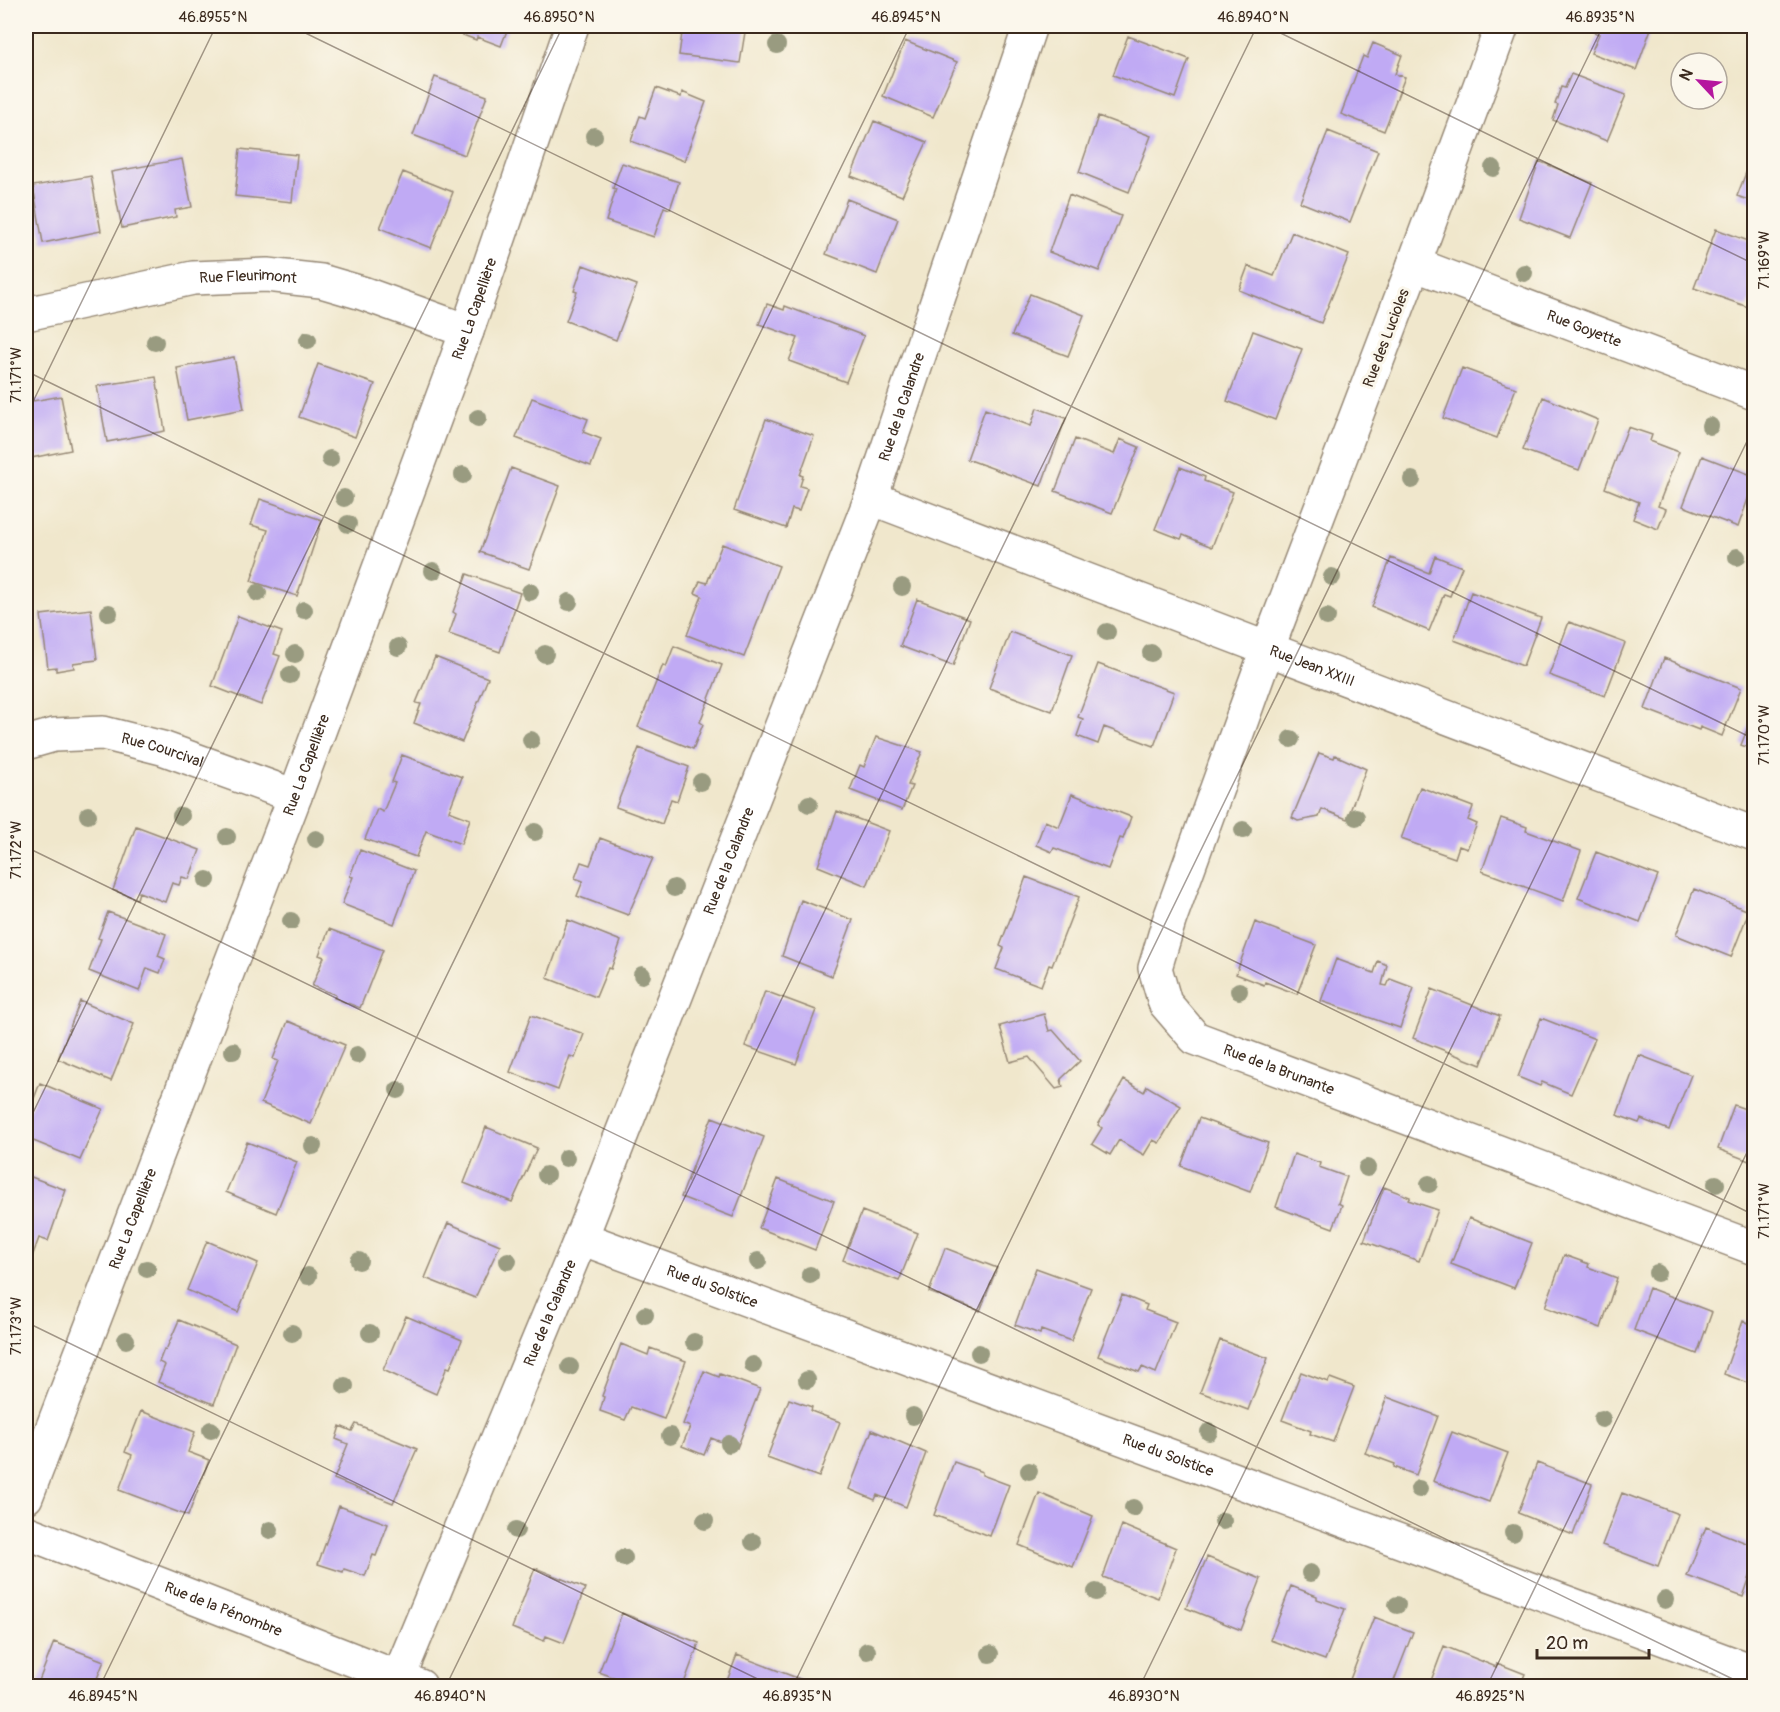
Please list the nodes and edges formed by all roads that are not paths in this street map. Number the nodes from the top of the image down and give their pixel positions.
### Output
1 (572, 26) edge
2 (1030, 26) edge
3 (1502, 26) edge
4 (1414, 264) junction
5 (26, 315) edge
6 (467, 331) junction
7 (1755, 393) edge
8 (871, 498) junction
9 (1267, 650) junction
10 (26, 742) edge
11 (295, 796) junction
12 (1755, 834) edge
13 (581, 1238) junction
14 (1755, 1248) edge
15 (26, 1497) edge
16 (26, 1532) edge
17 (1755, 1672) edge
18 (404, 1684) edge

1 - 6 street, Rue La Capellière
2 - 8 street, Rue de la Calandre
3 - 4 street, Rue des Lucioles
4 - 7 street, Rue Goyette
4 - 9 street, Rue des Lucioles
5 - 6 street, Rue Fleurimont
6 - 11 street, Rue La Capellière
8 - 9 street, Rue Jean XXIII
8 - 13 street, Rue de la Calandre
9 - 12 street, Rue Jean XXIII
9 - 14 street, Rue de la Brunante
10 - 11 street, Rue Courcival
11 - 15 street, Rue La Capellière
13 - 17 street, Rue du Solstice
13 - 18 street, Rue de la Calandre
16 - 18 street, Rue de la Pénombre

